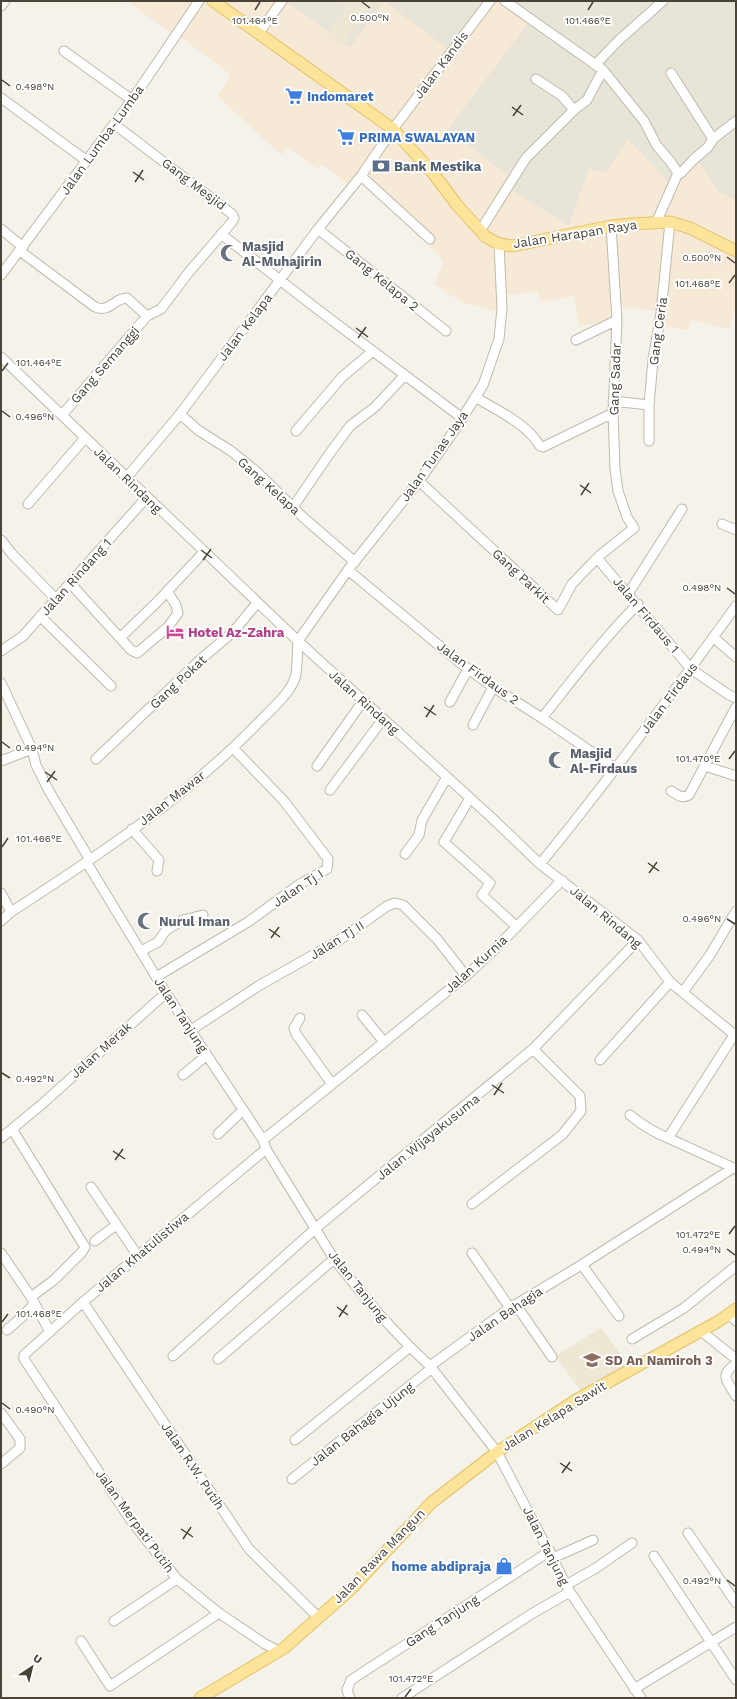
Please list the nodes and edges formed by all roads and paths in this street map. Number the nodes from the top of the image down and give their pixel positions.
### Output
1 (5, 1) edge
2 (199, 1) edge
3 (213, 1) edge
4 (282, 1) edge
5 (490, 1) edge
6 (505, 1) edge
7 (663, 1) edge
8 (1, 6) edge
9 (258, 34) junction
10 (64, 51) dead end
11 (599, 67) junction
12 (671, 73) dead end
13 (536, 79) dead end
14 (1, 98) edge
15 (132, 100) junction
16 (574, 110) junction
17 (736, 121) edge
18 (114, 124) junction
19 (393, 129) junction
20 (713, 139) junction
21 (87, 161) junction
22 (678, 173) junction
23 (361, 176) junction
24 (670, 222) junction
25 (656, 223) junction
26 (611, 226) junction
27 (1, 229) edge
28 (318, 229) junction
29 (480, 231) junction
30 (221, 234) junction
31 (430, 239) dead end
32 (499, 244) junction
33 (22, 249) junction
34 (736, 250) edge
35 (1, 275) edge
36 (280, 280) junction
37 (147, 316) junction
38 (617, 320) junction
39 (446, 331) dead end
40 (576, 340) dead end
41 (373, 351) junction
42 (1, 357) edge
43 (405, 375) junction
44 (475, 397) junction
45 (613, 400) junction
46 (649, 405) junction
47 (613, 413) junction
48 (180, 414) junction
49 (62, 415) junction
50 (462, 418) junction
51 (296, 431) dead end
52 (85, 438) junction
53 (650, 441) dead end
54 (126, 477) junction
55 (419, 481) junction
56 (146, 498) junction
57 (28, 504) dead end
58 (293, 506) junction
59 (682, 509) dead end
60 (722, 524) dead end
61 (634, 528) joint
62 (736, 530) edge
63 (1, 540) edge
64 (204, 552) junction
65 (597, 558) junction
66 (355, 562) junction
67 (348, 570) junction
68 (70, 583) junction
69 (167, 591) junction
70 (628, 594) junction
71 (56, 599) junction
72 (257, 603) junction
73 (638, 604) junction
74 (736, 606) edge
75 (40, 616) junction
76 (121, 637) junction
77 (713, 638) junction
78 (298, 642) junction
79 (1, 651) edge
80 (736, 657) edge
81 (468, 669) junction
82 (691, 669) junction
83 (1, 683) edge
84 (111, 686) dead end
85 (493, 687) junction
86 (736, 698) edge
87 (363, 701) junction
88 (450, 702) dead end
89 (736, 706) edge
90 (542, 718) junction
91 (383, 719) junction
92 (473, 726) dead end
93 (32, 749) junction
94 (234, 749) junction
95 (96, 759) dead end
96 (1, 761) edge
97 (317, 766) dead end
98 (705, 766) junction
99 (614, 768) junction
100 (736, 776) edge
101 (447, 777) junction
102 (330, 790) dead end
103 (671, 791) dead end
104 (470, 798) junction
105 (132, 829) junction
106 (405, 854) dead end
107 (88, 862) junction
108 (540, 864) junction
109 (158, 871) dead end
110 (562, 880) junction
111 (1, 893) edge
112 (736, 911) edge
113 (11, 912) junction
114 (203, 915) dead end
115 (1, 921) edge
116 (517, 927) junction
117 (638, 940) junction
118 (141, 951) junction
119 (466, 976) junction
120 (156, 977) junction
121 (670, 982) junction
122 (683, 992) junction
123 (166, 993) junction
124 (362, 1015) dead end
125 (300, 1018) dead end
126 (191, 1030) junction
127 (735, 1036) edge
128 (384, 1042) junction
129 (533, 1049) junction
130 (207, 1055) junction
131 (600, 1060) dead end
132 (183, 1075) dead end
133 (332, 1084) junction
134 (243, 1110) junction
135 (630, 1115) dead end
136 (12, 1129) junction
137 (218, 1134) dead end
138 (1, 1138) edge
139 (668, 1138) junction
140 (265, 1144) junction
141 (735, 1169) edge
142 (91, 1187) dead end
143 (472, 1204) dead end
144 (116, 1225) junction
145 (316, 1228) junction
146 (95, 1241) dead end
147 (472, 1253) dead end
148 (138, 1256) junction
149 (2, 1257) edge
150 (334, 1259) junction
151 (582, 1265) junction
152 (736, 1266) edge
153 (32, 1300) junction
154 (82, 1302) junction
155 (513, 1306) junction
156 (734, 1315) edge
157 (619, 1316) dead end
158 (7, 1330) dead end
159 (700, 1331) junction
160 (50, 1332) junction
161 (632, 1339) dead end
162 (410, 1348) junction
163 (173, 1356) dead end
164 (552, 1357) dead end
165 (24, 1359) joint
166 (218, 1359) dead end
167 (736, 1359) edge
168 (736, 1364) edge
169 (431, 1367) junction
170 (736, 1396) edge
171 (1, 1413) edge
172 (295, 1440) dead end
173 (497, 1452) junction
174 (1, 1464) edge
175 (292, 1479) dead end
176 (688, 1533) dead end
177 (593, 1540) dead end
178 (632, 1543) dead end
179 (551, 1555) junction
180 (654, 1556) dead end
181 (177, 1579) junction
182 (568, 1588) junction
183 (736, 1603) edge
184 (219, 1613) junction
185 (318, 1618) junction
186 (114, 1621) dead end
187 (736, 1628) edge
188 (81, 1641) dead end
189 (712, 1643) junction
190 (279, 1651) junction
191 (736, 1680) edge
192 (634, 1690) junction
193 (200, 1698) edge
194 (350, 1698) edge
195 (402, 1698) edge
196 (641, 1698) edge

1 - 8 street
2 - 15 street, Jalan Lumba-Lumba
3 - 9 main road, Jalan Harapan Raya
4 - 9 street
5 - 19 street, Jalan Kandis
6 - 11 street
7 - 11 street
9 - 19 main road, Jalan Harapan Raya
10 - 15 street
11 - 16 street
11 - 22 street
12 - 20 street
13 - 16 street
14 - 21 street
15 - 18 street, Jalan Lumba-Lumba
16 - 29 street
17 - 20 street
18 - 21 street, Jalan Lumba-Lumba
18 - 30 street, Gang Mesjid
19 - 23 street, Jalan Kelapa
19 - 29 main road, Jalan Harapan Raya
20 - 22 street
21 - 33 street, Jalan Lumba-Lumba
22 - 25 street
23 - 28 street, Jalan Kelapa
23 - 31 street
24 - 25 main road, Jalan Harapan Raya
24 - 34 main road, Jalan Harapan Raya
24 - 46 street, Gang Ceria
25 - 26 main road, Jalan Harapan Raya
26 - 32 main road, Jalan Harapan Raya
26 - 38 street, Gang Sadar
27 - 33 street
28 - 36 street, Jalan Kelapa
28 - 39 street, Gang Kelapa 2
29 - 32 main road, Jalan Harapan Raya
30 - 36 street
30 - 37 street, Gang Semanggi
32 - 44 street, Jalan Tunas Jaya
33 - 35 street, Jalan Lumba-Lumba
33 - 37 street, Gang Semanggi
36 - 41 street
36 - 48 street, Jalan Kelapa
37 - 49 street, Gang Semanggi
38 - 40 street
38 - 45 street, Gang Sadar
41 - 43 street
41 - 51 street
42 - 49 street, Jalan Rindang
43 - 50 street
43 - 58 street
44 - 47 street
44 - 50 street, Jalan Tunas Jaya
45 - 46 street
45 - 47 street, Gang Sadar
46 - 53 street, Gang Ceria
47 - 61 street, Gang Sadar
48 - 54 street, Jalan Kelapa
48 - 58 street, Gang Kelapa
49 - 52 street, Jalan Rindang
50 - 55 street, Jalan Tunas Jaya
52 - 54 street, Jalan Rindang
52 - 57 street
54 - 56 street, Jalan Rindang
55 - 65 street, Gang Parkit
55 - 66 street, Jalan Tunas Jaya
56 - 64 street, Jalan Rindang
56 - 68 street, Jalan Rindang 1
58 - 66 street, Gang Kelapa
59 - 70 street
60 - 62 street
61 - 65 street, Gang Parkit
63 - 71 street
64 - 69 street
64 - 72 street, Jalan Rindang
65 - 70 street, Jalan Firdaus 1
66 - 67 street, Jalan Tunas Jaya
67 - 78 street, Jalan Tunas Jaya
67 - 81 street, Jalan Firdaus 2
68 - 71 street, Jalan Rindang 1
68 - 76 street
69 - 76 street
69 - 76 street
70 - 73 street, Jalan Firdaus 1
71 - 75 street, Jalan Rindang 1
72 - 78 street, Jalan Rindang
72 - 95 street, Gang Pokat
73 - 82 street, Jalan Firdaus 1
73 - 90 street
74 - 77 street, Jalan Firdaus
75 - 79 street, Jalan Rindang 1
75 - 84 street
77 - 80 street
77 - 82 street, Jalan Firdaus
78 - 87 street, Jalan Rindang
78 - 94 street, Jalan Mawar
81 - 85 street, Jalan Firdaus 2
81 - 88 street
82 - 86 street, Jalan Firdaus 1
82 - 99 street, Jalan Firdaus
83 - 93 street, Jalan Tanjung
85 - 90 street, Jalan Firdaus 2
85 - 92 street
87 - 91 street, Jalan Rindang
87 - 97 street
89 - 98 street
90 - 99 street, Jalan Firdaus 2
91 - 101 street, Jalan Rindang
91 - 102 street
93 - 96 street
93 - 107 street, Jalan Tanjung
94 - 105 street, Jalan Mawar
94 - 120 street, Jalan Tj I
98 - 100 street
98 - 103 street
99 - 108 street, Jalan Firdaus
101 - 104 street, Jalan Rindang
101 - 106 street
104 - 108 street, Jalan Rindang
104 - 116 street
105 - 107 street, Jalan Mawar
105 - 109 street
107 - 113 street, Jalan Mawar
107 - 118 street, Jalan Tanjung
108 - 110 street, Jalan Rindang
110 - 116 street, Jalan Kurnia
110 - 117 street, Jalan Rindang
111 - 113 street
112 - 122 street
113 - 115 street, Jalan Mawar
114 - 118 street
116 - 119 street, Jalan Kurnia
117 - 121 street, Jalan Rindang
117 - 129 street, Jalan Wijayakusuma
118 - 120 street, Jalan Tanjung
119 - 126 street, Jalan Tj II
119 - 128 street, Jalan Kurnia
120 - 123 street, Jalan Tanjung
121 - 122 street, Jalan Rindang
121 - 131 street
122 - 127 street, Jalan Rindang
123 - 126 street, Jalan Tanjung
123 - 136 street, Jalan Merak
124 - 128 street
125 - 133 street
126 - 130 street, Jalan Tanjung
127 - 139 street
128 - 133 street, Jalan Kurnia
129 - 143 street
129 - 145 street, Jalan Wijayakusuma
130 - 132 street
130 - 134 street, Jalan Tanjung
133 - 140 street, Jalan Kurnia
134 - 137 street
134 - 140 street, Jalan Tanjung
135 - 139 street
136 - 138 street, Jalan Merak
136 - 153 street
139 - 141 street
140 - 145 street, Jalan Tanjung
140 - 148 street, Jalan Khatulistiwa
141 - 151 street, Jalan Bahagia
142 - 144 street
144 - 146 street
144 - 148 street
145 - 150 street, Jalan Tanjung
145 - 163 street, Jalan Wijayakusuma
147 - 155 street
148 - 154 street, Jalan Khatulistiwa
149 - 153 street
150 - 162 street, Jalan Tanjung
150 - 166 street
151 - 155 street, Jalan Bahagia
151 - 157 street
152 - 161 street
153 - 158 street
153 - 160 street
154 - 160 street, Jalan Khatulistiwa
154 - 185 street, Jalan R.W. Putih
155 - 164 street
155 - 169 street, Jalan Bahagia
156 - 159 main road, Jalan Kelapa Sawit
159 - 167 street
159 - 173 main road, Jalan Kelapa Sawit
160 - 165 street, Jalan Khatulistiwa
162 - 169 street, Jalan Tanjung
162 - 172 street
165 - 181 street, Jalan Merpati Putih
168 - 170 street
169 - 173 street, Jalan Tanjung
169 - 175 street, Jalan Bahagia Ujung
171 - 174 street
173 - 179 street, Jalan Tanjung
173 - 185 main road, Jalan Rawa Mangun
176 - 183 street
177 - 179 street, Gang Tanjung
178 - 182 street
179 - 182 street, Jalan Tanjung
179 - 194 street, Gang Tanjung
180 - 189 street
181 - 184 street, Jalan Merpati Putih
181 - 186 street
182 - 192 street, Jalan Tanjung
182 - 195 street
184 - 188 street
184 - 190 street, Jalan Merpati Putih
185 - 190 main road, Jalan Rawa Mangun
187 - 189 street
189 - 191 street
189 - 192 street
190 - 193 main road, Jalan Rawa Mangun
192 - 196 street, Jalan Tanjung

